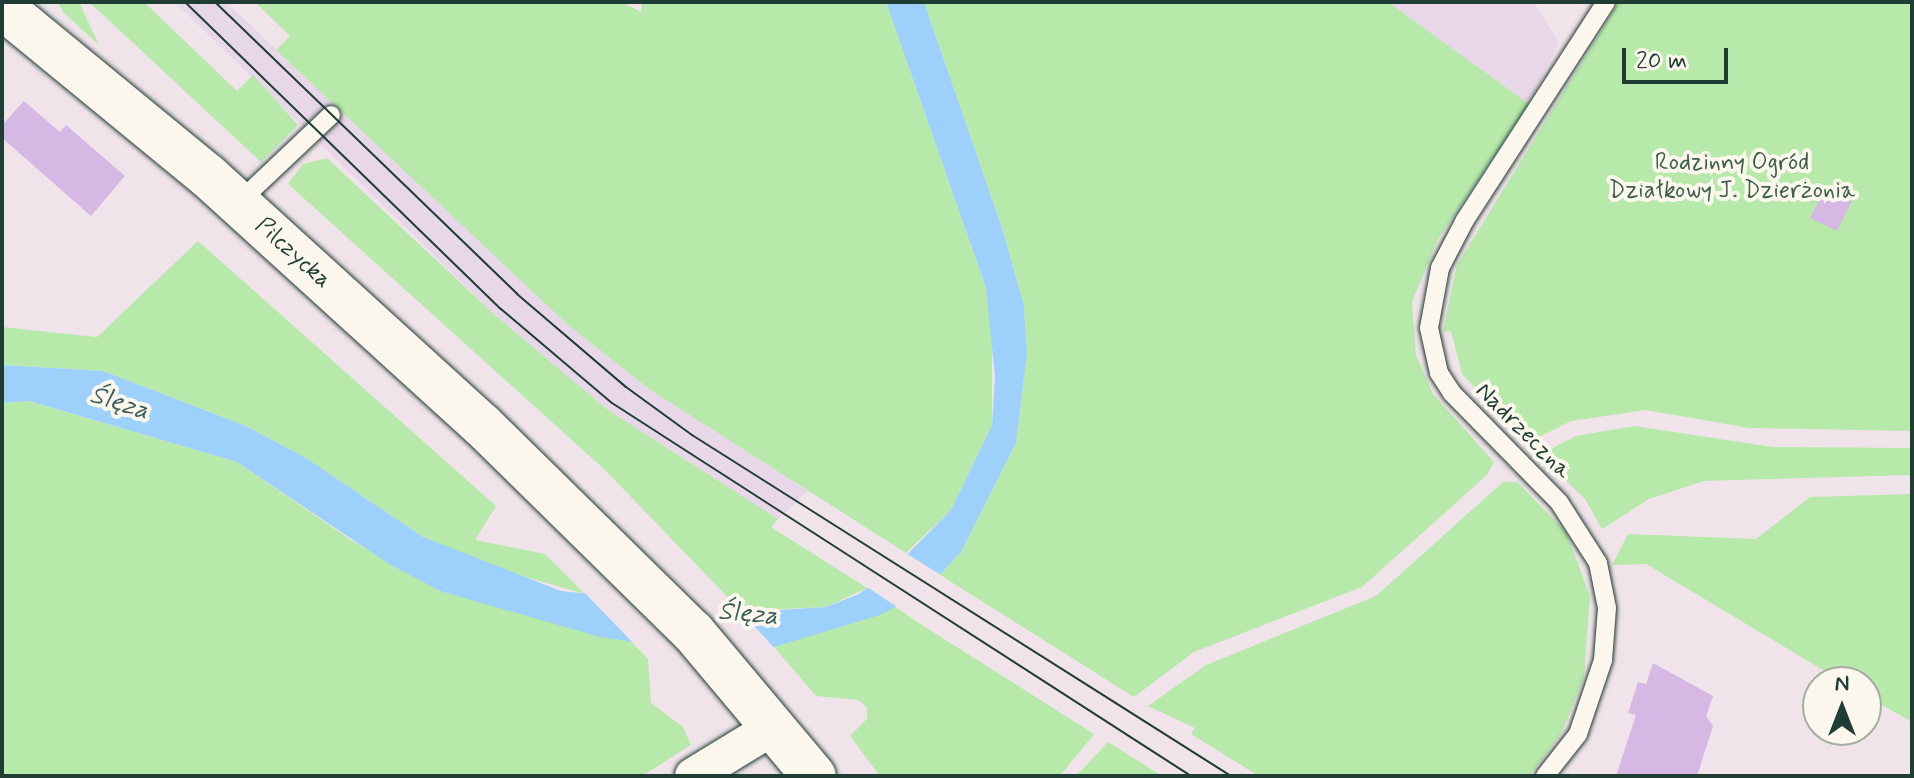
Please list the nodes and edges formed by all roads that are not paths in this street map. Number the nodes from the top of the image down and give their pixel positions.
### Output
1 (1606, 2) edge
2 (7, 6) edge
3 (331, 115) dead end
4 (238, 203) junction
5 (775, 726) junction
6 (693, 776) edge
7 (814, 776) edge
8 (1545, 776) edge

1 - 8 lane, Nadrzeczna
2 - 4 street, Pilczycka
3 - 4 lane
4 - 5 street, Pilczycka
5 - 6 street
5 - 7 street

